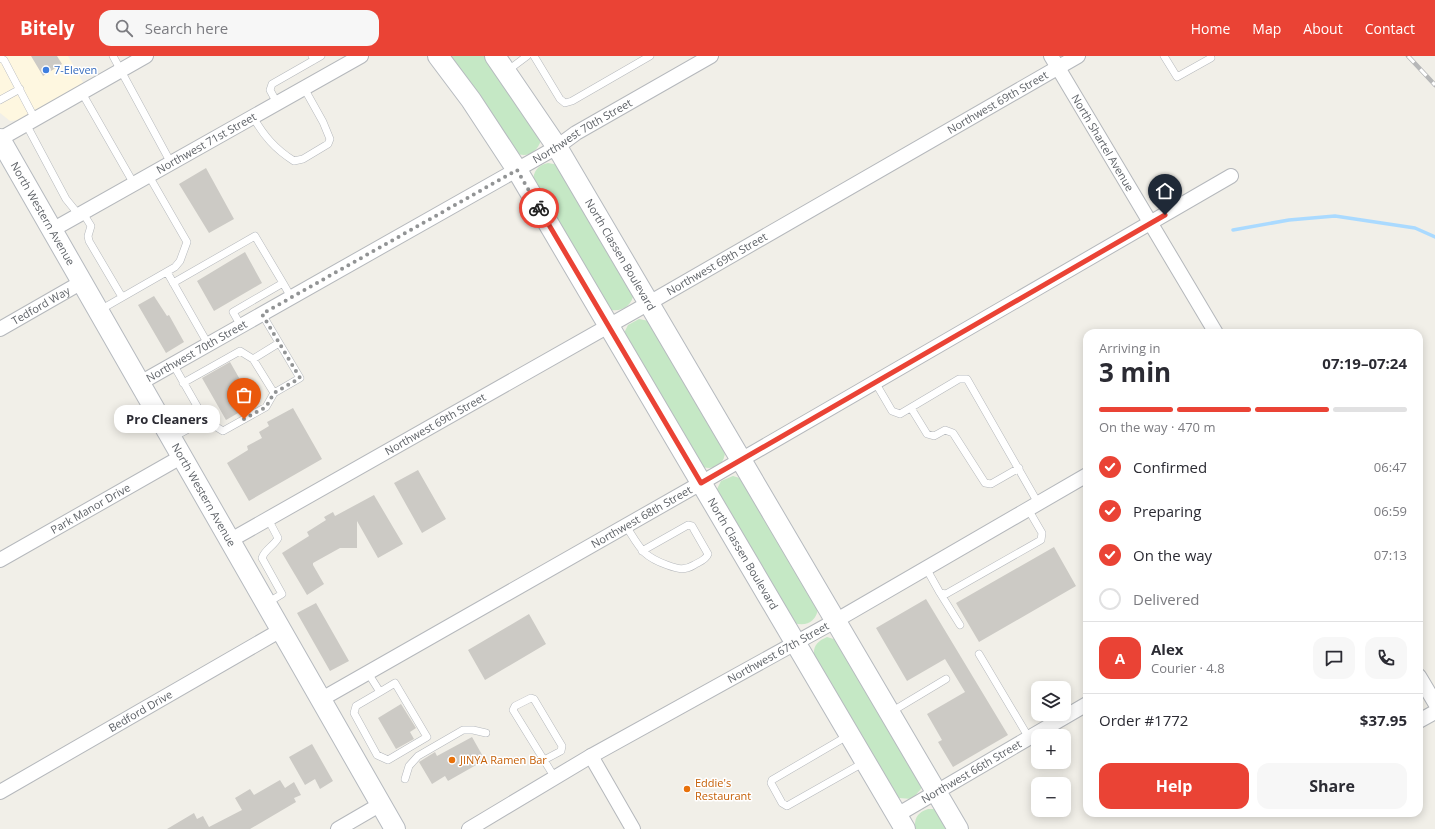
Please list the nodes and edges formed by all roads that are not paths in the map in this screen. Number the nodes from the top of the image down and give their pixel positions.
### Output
1 (113, 56) edge
2 (146, 56) edge
3 (321, 56) edge
4 (361, 56) edge
5 (438, 56) edge
6 (526, 56) edge
7 (534, 56) edge
8 (650, 56) edge
9 (711, 56) edge
10 (1078, 56) edge
11 (1164, 56) edge
12 (0, 58) edge
13 (313, 58) edge
14 (1211, 58) dead end
15 (500, 61) edge
16 (1054, 62) edge
17 (121, 70) junction
18 (304, 88) junction
19 (20, 90) junction
20 (82, 92) junction
21 (0, 100) edge
22 (278, 103) junction
23 (253, 117) junction
24 (31, 122) junction
25 (0, 139) edge
26 (557, 147) junction
27 (171, 163) junction
28 (517, 170) junction
29 (149, 176) junction
30 (1231, 176) dead end
31 (134, 184) junction
32 (81, 214) junction
33 (1152, 223) junction
34 (52, 230) junction
35 (166, 272) junction
36 (82, 282) junction
37 (173, 283) junction
38 (283, 283) junction
39 (122, 297) junction
40 (291, 297) junction
41 (649, 303) junction
42 (98, 311) junction
43 (262, 314) junction
44 (241, 326) junction
45 (609, 326) junction
46 (0, 329) edge
47 (1214, 329) edge
48 (279, 343) junction
49 (208, 344) junction
50 (253, 359) junction
51 (173, 364) junction
52 (875, 382) junction
53 (140, 383) junction
54 (183, 383) junction
55 (274, 393) junction
56 (911, 408) junction
57 (205, 420) junction
58 (171, 439) junction
59 (181, 457) junction
60 (740, 460) junction
61 (1019, 468) junction
62 (1083, 477) edge
63 (701, 483) junction
64 (1033, 506) junction
65 (268, 519) junction
66 (626, 526) junction
67 (229, 541) junction
68 (642, 551) junction
69 (0, 560) edge
70 (926, 568) junction
71 (940, 593) junction
72 (266, 604) junction
73 (835, 621) junction
74 (960, 626) dead end
75 (281, 630) junction
76 (795, 643) junction
77 (979, 654) dead end
78 (368, 673) junction
79 (946, 679) dead end
80 (1423, 683) edge
81 (380, 692) junction
82 (320, 700) junction
83 (1435, 703) edge
84 (1083, 706) edge
85 (1435, 712) edge
86 (890, 713) junction
87 (1423, 719) edge
88 (486, 733) dead end
89 (849, 735) junction
90 (1029, 738) junction
91 (591, 756) junction
92 (544, 760) junction
93 (865, 762) junction
94 (555, 778) junction
95 (405, 779) dead end
96 (0, 792) edge
97 (936, 793) junction
98 (381, 804) junction
99 (902, 825) edge
100 (338, 829) edge
101 (395, 829) edge
102 (469, 829) edge
103 (633, 829) edge
104 (958, 829) edge

1 - 17 lane
2 - 17 street
3 - 13 lane
4 - 18 street, Northwest 71st Street
5 - 28 street, North Classen Boulevard
6 - 15 lane
7 - 8 lane
9 - 26 street, Northwest 70th Street
10 - 16 street, Northwest 69th Street
11 - 14 lane
12 - 19 lane
13 - 22 lane
15 - 26 street, North Classen Boulevard
16 - 33 street, North Shartel Avenue
16 - 41 street, Northwest 69th Street
17 - 20 street
17 - 27 lane
18 - 22 street, Northwest 71st Street
18 - 23 lane
19 - 21 lane
19 - 24 lane
20 - 24 street
20 - 31 lane
22 - 23 street, Northwest 71st Street
23 - 27 street, Northwest 71st Street
24 - 25 street
24 - 32 lane
25 - 34 street, North Western Avenue
26 - 28 street, Northwest 70th Street
26 - 41 street, North Classen Boulevard
27 - 29 street, Northwest 71st Street
28 - 40 street, Northwest 70th Street
28 - 45 street, North Classen Boulevard
29 - 31 street, Northwest 71st Street
29 - 35 lane
30 - 33 street, Northwest 68th Street
31 - 32 street, Northwest 71st Street
32 - 34 street, Northwest 71st Street
32 - 39 lane
33 - 47 street, North Shartel Avenue
33 - 52 street, Northwest 68th Street
34 - 36 street, North Western Avenue
35 - 37 lane
35 - 39 lane
36 - 42 street, North Western Avenue
36 - 46 street, Tedford Way
37 - 38 lane
37 - 49 lane
38 - 40 lane
38 - 44 lane
39 - 42 lane
40 - 43 street, Northwest 70th Street
41 - 45 street, Northwest 69th Street
41 - 60 street, North Classen Boulevard
42 - 53 street, North Western Avenue
43 - 44 street, Northwest 70th Street
43 - 48 lane
44 - 49 street, Northwest 70th Street
45 - 63 street, North Classen Boulevard
45 - 65 street, Northwest 69th Street
48 - 50 lane
48 - 55 lane
49 - 51 street, Northwest 70th Street
50 - 54 lane
50 - 55 lane
51 - 53 street, Northwest 70th Street
51 - 54 lane
52 - 56 lane
52 - 60 street, Northwest 68th Street
53 - 58 street, North Western Avenue
54 - 57 lane
55 - 57 lane
56 - 61 lane
56 - 61 lane
57 - 58 lane
58 - 59 street, North Western Avenue
59 - 67 street, North Western Avenue
59 - 69 street, Park Manor Drive
60 - 63 street, Northwest 68th Street
60 - 73 street, North Classen Boulevard
61 - 64 lane
62 - 64 street, Northwest 67th Street
63 - 66 street, Northwest 68th Street
63 - 76 street, North Classen Boulevard
64 - 70 street, Northwest 67th Street
64 - 71 lane
65 - 67 street, Northwest 69th Street
65 - 72 lane
66 - 68 lane
66 - 78 street, Northwest 68th Street
67 - 72 street, North Western Avenue
68 - 68 lane
70 - 71 lane
70 - 73 street, Northwest 67th Street
71 - 74 lane
72 - 75 street, North Western Avenue
73 - 76 street, Northwest 67th Street
73 - 86 street, North Classen Boulevard
75 - 82 street, North Western Avenue
75 - 96 street, Bedford Drive
76 - 89 street, North Classen Boulevard
76 - 91 street, Northwest 67th Street
77 - 90 lane
78 - 81 lane
78 - 82 street, Northwest 68th Street
79 - 86 lane
80 - 83 street
81 - 81 lane
82 - 98 street, North Western Avenue
84 - 90 street, Northwest 66th Street
85 - 87 street
86 - 97 street, North Classen Boulevard
88 - 95 lane
89 - 93 street, North Classen Boulevard
89 - 93 lane
90 - 97 street, Northwest 66th Street
91 - 94 street, Northwest 67th Street
91 - 103 street
92 - 92 lane
92 - 94 lane
93 - 99 street, North Classen Boulevard
94 - 102 street, Northwest 67th Street
97 - 99 street, Northwest 66th Street
97 - 104 street, North Classen Boulevard
98 - 100 street
98 - 101 street, North Western Avenue

